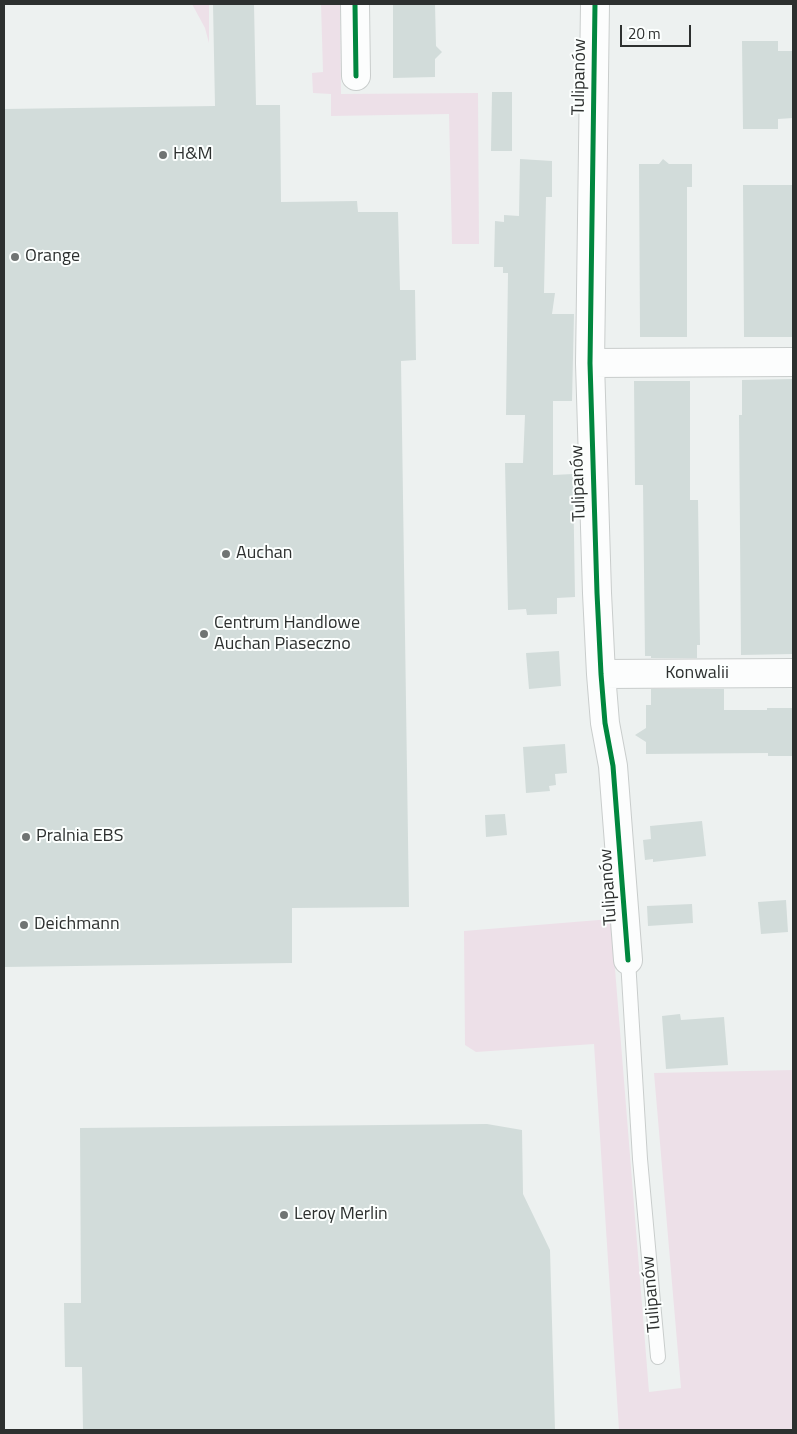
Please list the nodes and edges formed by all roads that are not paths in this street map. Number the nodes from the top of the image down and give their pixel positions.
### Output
1 (355, 4) edge
2 (595, 4) edge
3 (356, 76) dead end
4 (793, 362) edge
5 (590, 363) junction
6 (793, 673) edge
7 (600, 674) junction
8 (628, 960) joint
9 (658, 1357) dead end

1 - 3 street
2 - 5 street, Tulipanów
4 - 5 street
5 - 7 street, Tulipanów
6 - 7 street, Konwalii
7 - 8 street, Tulipanów
8 - 9 lane, Tulipanów

